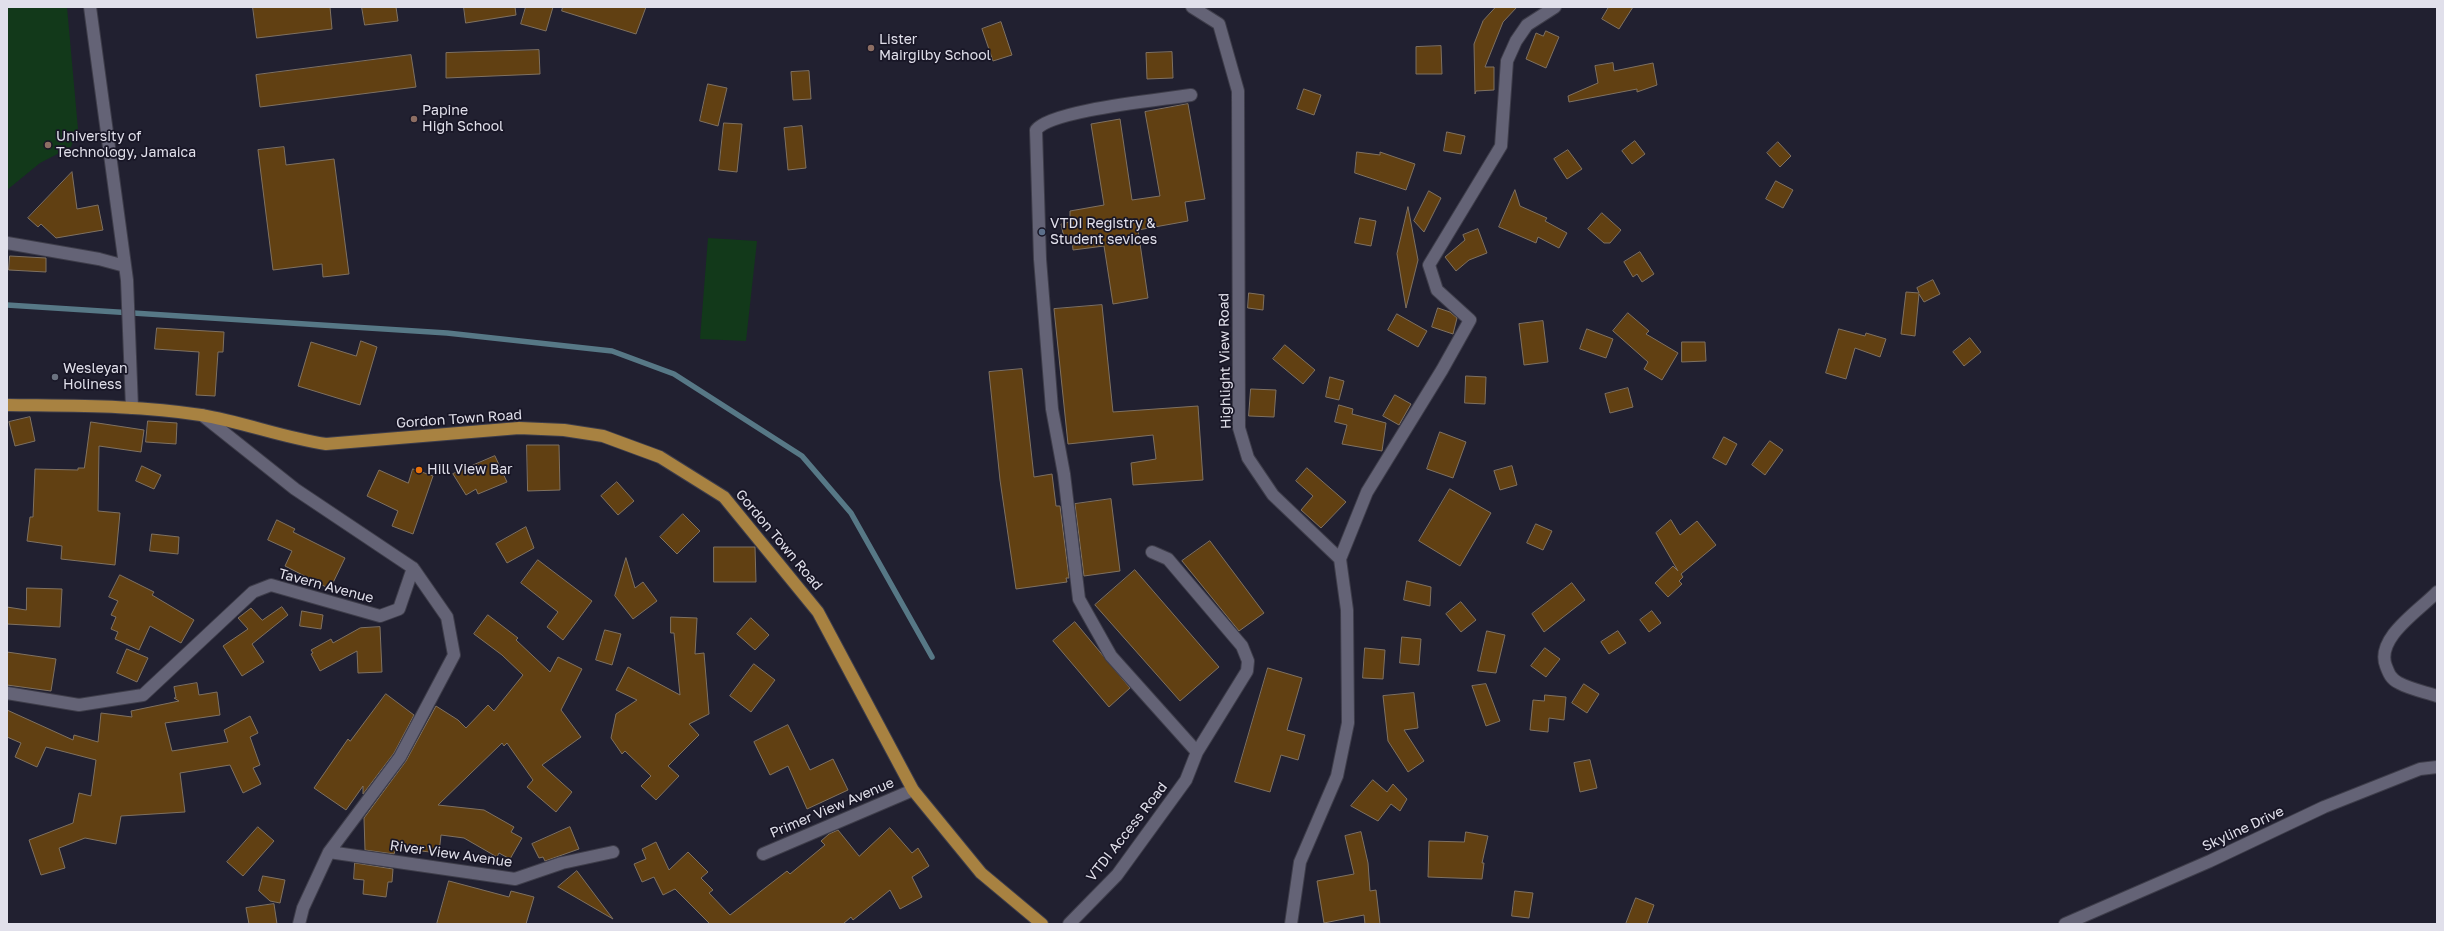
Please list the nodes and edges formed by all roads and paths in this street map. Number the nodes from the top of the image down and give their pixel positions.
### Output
1 (90, 7) edge
2 (1192, 7) edge
3 (1555, 7) edge
4 (1191, 95) dead end
5 (7, 243) edge
6 (125, 266) junction
7 (7, 405) edge
8 (132, 408) junction
9 (202, 415) junction
10 (1152, 552) dead end
11 (1340, 559) junction
12 (413, 568) junction
13 (2437, 592) edge
14 (7, 693) edge
15 (2437, 696) edge
16 (1197, 752) junction
17 (2437, 767) edge
18 (913, 790) junction
19 (329, 852) junction
20 (613, 852) dead end
21 (763, 854) dead end
22 (299, 924) edge
23 (1042, 924) edge
24 (1069, 924) edge
25 (1291, 924) edge
26 (2065, 924) edge

1 - 6 street
2 - 11 street, Highlight View Road
3 - 11 street
4 - 16 street
5 - 6 street
6 - 8 street
7 - 8 main road, Gordon Town Road
8 - 9 main road, Gordon Town Road
9 - 12 street
9 - 18 main road, Gordon Town Road
10 - 16 street, VTDI Access Road
11 - 25 street
12 - 14 street, Tavern Avenue
12 - 19 street
13 - 15 street
16 - 24 street, VTDI Access Road
17 - 26 street, Skyline Drive
18 - 21 street, Primer View Avenue
18 - 23 main road, Gordon Town Road
19 - 20 street, River View Avenue
19 - 22 street

